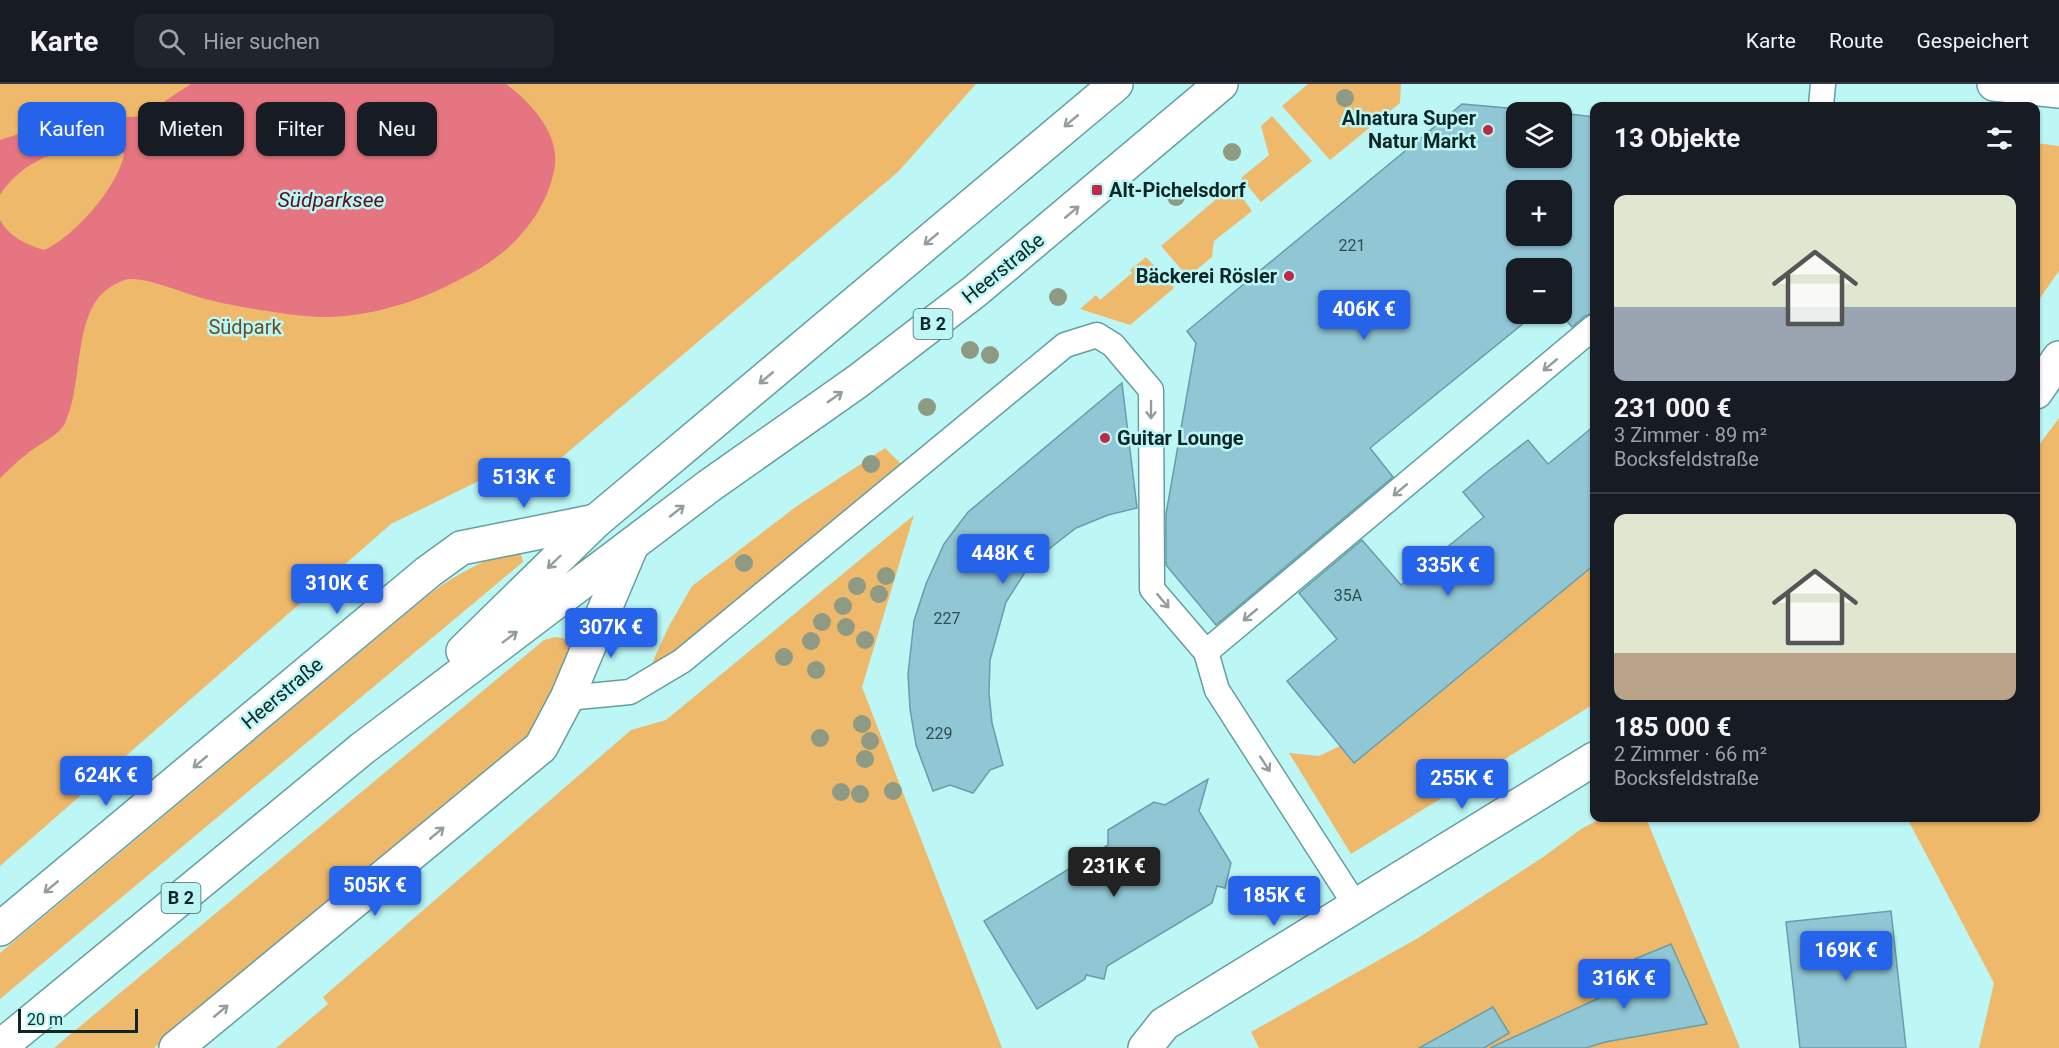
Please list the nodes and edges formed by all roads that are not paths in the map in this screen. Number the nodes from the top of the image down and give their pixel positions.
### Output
1 (1116, 84) edge
2 (1221, 84) edge
3 (1823, 84) edge
4 (1994, 84) edge
5 (2059, 91) edge
6 (1821, 102) edge
7 (1590, 330) edge
8 (2059, 358) edge
9 (2040, 386) edge
10 (596, 521) junction
11 (631, 547) junction
12 (1206, 652) junction
13 (567, 698) junction
14 (363, 748) junction
15 (1590, 761) edge
16 (1356, 906) junction
17 (0, 929) edge
18 (0, 1047) edge
19 (176, 1048) edge
20 (1145, 1048) edge

1 -> 10 main road, Heerstraße / B 2
11 -> 2 main road, Heerstraße / B 2
3 - 6 lane
4 - 5 main road
7 -> 12 lane
8 - 9 main road
10 -> 14 main road, Heerstraße / B 2
10 -> 17 main road, Heerstraße
11 - 13 main road, Heerstraße
14 -> 11 main road, Heerstraße / B 2
13 -> 12 lane
12 -> 16 lane
19 -> 13 main road, Heerstraße
14 - 18 main road, Heerstraße / B 2
15 - 16 main road
16 - 20 main road

